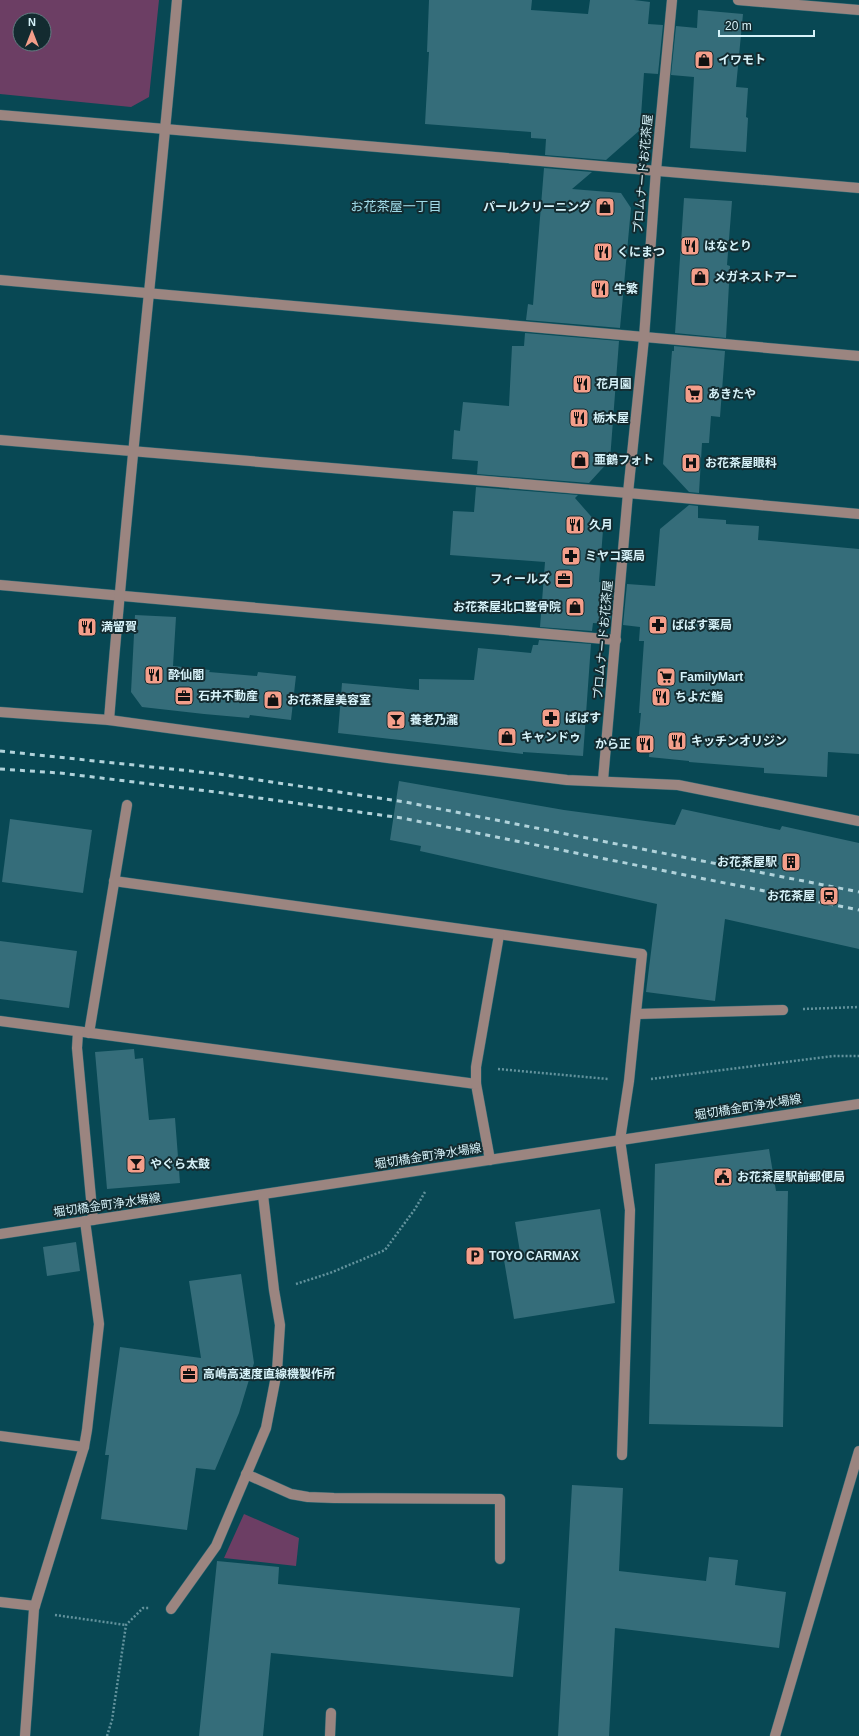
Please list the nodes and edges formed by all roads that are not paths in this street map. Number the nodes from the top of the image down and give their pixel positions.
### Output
1 (177, 0) edge
2 (672, 0) edge
3 (738, 0) edge
4 (859, 10) edge
5 (0, 114) edge
6 (165, 129) junction
7 (656, 170) junction
8 (859, 188) edge
9 (0, 280) edge
10 (150, 292) junction
11 (644, 338) junction
12 (859, 356) edge
13 (0, 440) edge
14 (132, 451) junction
15 (628, 493) junction
16 (859, 514) edge
17 (0, 585) edge
18 (119, 596) junction
19 (616, 640) junction
20 (0, 712) edge
21 (109, 720) junction
22 (603, 780) junction
23 (127, 804) dead end
24 (859, 821) edge
25 (114, 881) junction
26 (499, 935) junction
27 (783, 1010) road end
28 (636, 1014) junction
29 (0, 1021) edge
30 (83, 1032) junction
31 (476, 1084) junction
32 (859, 1104) edge
33 (620, 1140) junction
34 (490, 1160) junction
35 (263, 1195) junction
36 (89, 1221) junction
37 (0, 1234) edge
38 (0, 1436) edge
39 (84, 1447) junction
40 (859, 1451) edge
41 (622, 1455) dead end
42 (246, 1474) junction
43 (500, 1559) dead end
44 (0, 1602) edge
45 (35, 1606) junction
46 (170, 1609) road end
47 (331, 1713) dead end
48 (25, 1736) edge
49 (330, 1736) edge
50 (775, 1736) edge

1 - 6 street
2 - 7 street, プロムナードお花茶屋
3 - 4 street
5 - 6 street
6 - 7 street
6 - 10 street
7 - 8 street
7 - 11 street, プロムナードお花茶屋
9 - 10 street
10 - 11 street
10 - 14 street
11 - 12 street
11 - 15 street, プロムナードお花茶屋
13 - 14 street
14 - 15 street
14 - 18 street
15 - 16 street
15 - 19 street, プロムナードお花茶屋
17 - 18 street
18 - 19 street
18 - 21 street
19 - 22 street, プロムナードお花茶屋
20 - 21 street
21 - 22 street
22 - 24 street
23 - 25 street
25 - 26 street
25 - 30 street
26 - 28 street
26 - 31 street
27 - 28 street
28 - 33 street
29 - 30 street
30 - 31 street
30 - 36 street
31 - 34 street
32 - 33 street, 堀切橋金町浄水場線
33 - 34 street, 堀切橋金町浄水場線
33 - 41 street
34 - 35 street, 堀切橋金町浄水場線
35 - 36 street, 堀切橋金町浄水場線
35 - 42 street
36 - 37 street, 堀切橋金町浄水場線
36 - 39 street
38 - 39 street
39 - 45 street
40 - 50 street
42 - 43 street
42 - 46 street
44 - 45 street
45 - 48 street
47 - 49 street

